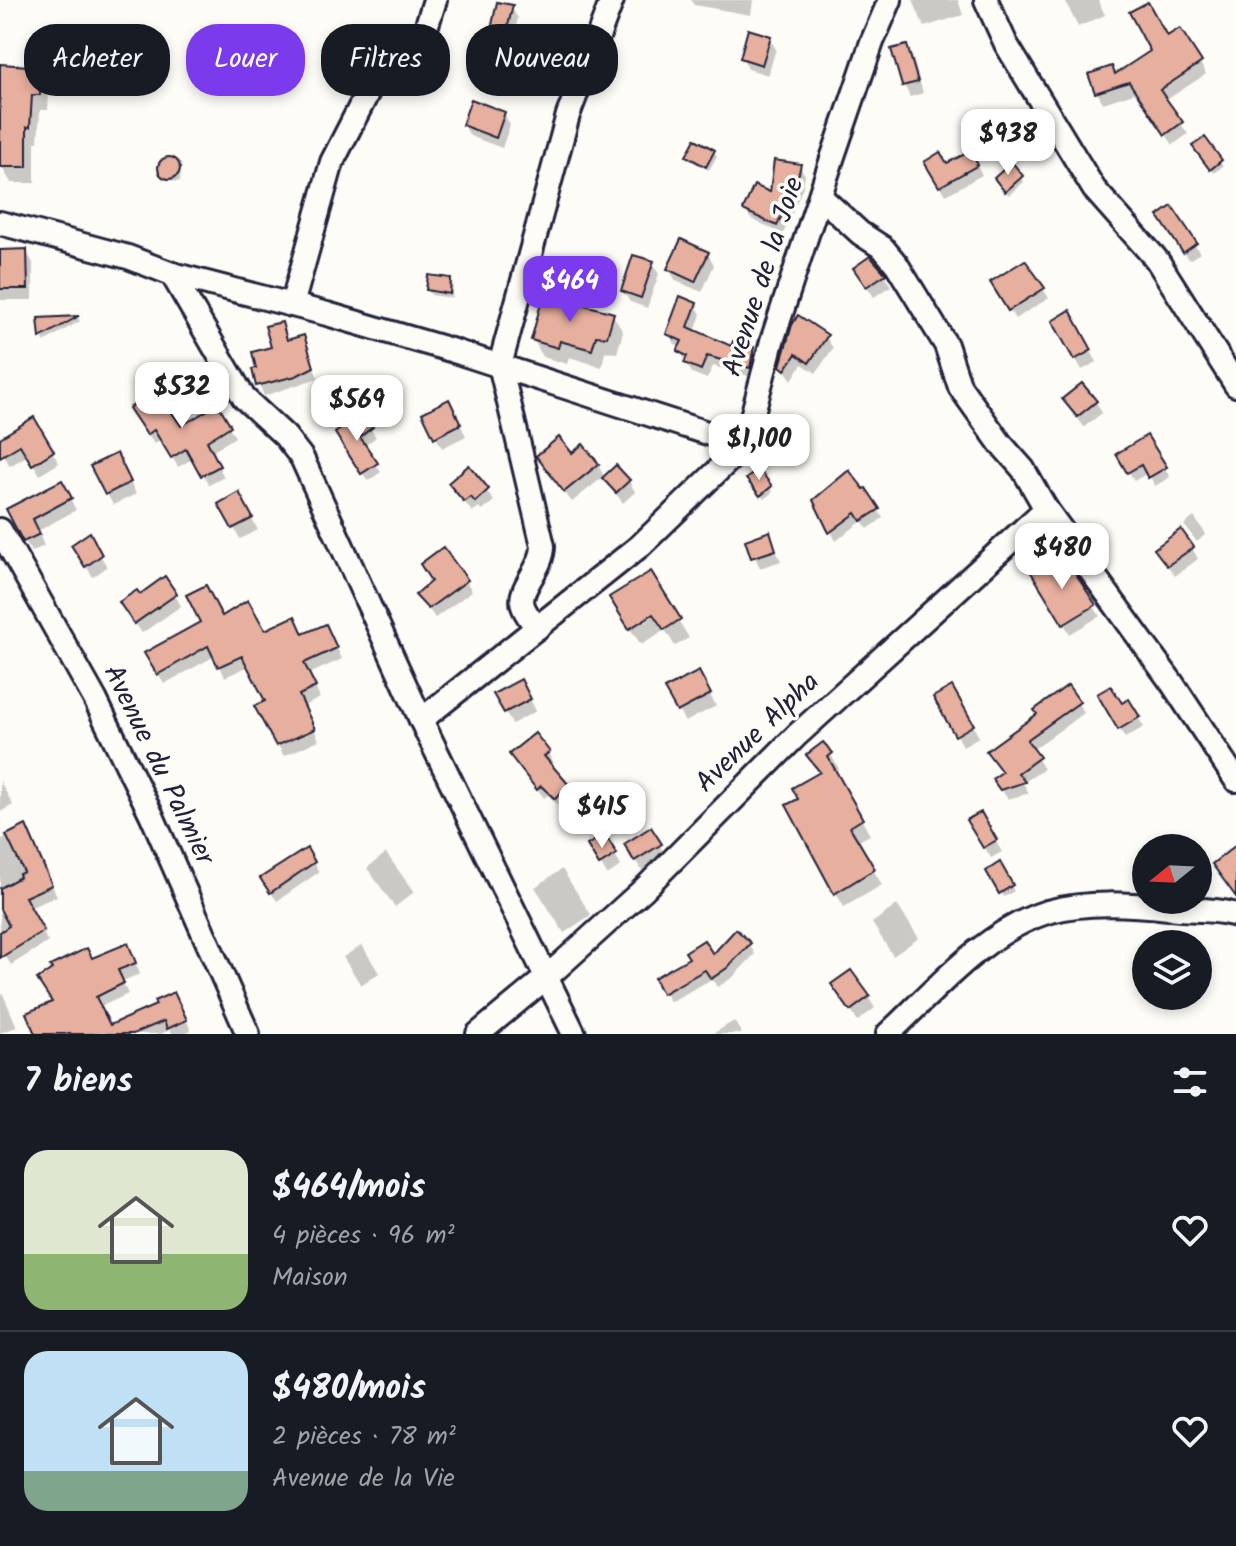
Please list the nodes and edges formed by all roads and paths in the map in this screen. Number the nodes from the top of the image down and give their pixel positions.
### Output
1 (435, 0) edge
2 (612, 0) edge
3 (890, 0) edge
4 (986, 0) edge
5 (821, 197) junction
6 (0, 223) edge
7 (172, 274) junction
8 (292, 305) junction
9 (500, 365) junction
10 (1236, 385) edge
11 (741, 444) junction
12 (1046, 509) junction
13 (0, 530) edge
14 (537, 628) junction
15 (421, 720) junction
16 (1236, 780) edge
17 (1236, 915) edge
18 (548, 976) junction
19 (248, 1034) edge
20 (478, 1034) edge
21 (574, 1034) edge
22 (888, 1034) edge

1 - 8 street
2 - 9 street
3 - 5 street, Avenue de la Joie
4 - 10 street
5 - 11 street, Avenue de la Joie
5 - 12 street
6 - 7 street
7 - 8 street
7 - 15 street
8 - 9 street
9 - 11 street
9 - 14 street
11 - 14 street, Avenue de la Joie
12 - 16 street
12 - 18 street, Avenue Alpha
13 - 19 street, Avenue du Palmier
14 - 15 street, Avenue de la Joie
15 - 18 street
17 - 22 street
18 - 20 street, Avenue Alpha
18 - 21 street

